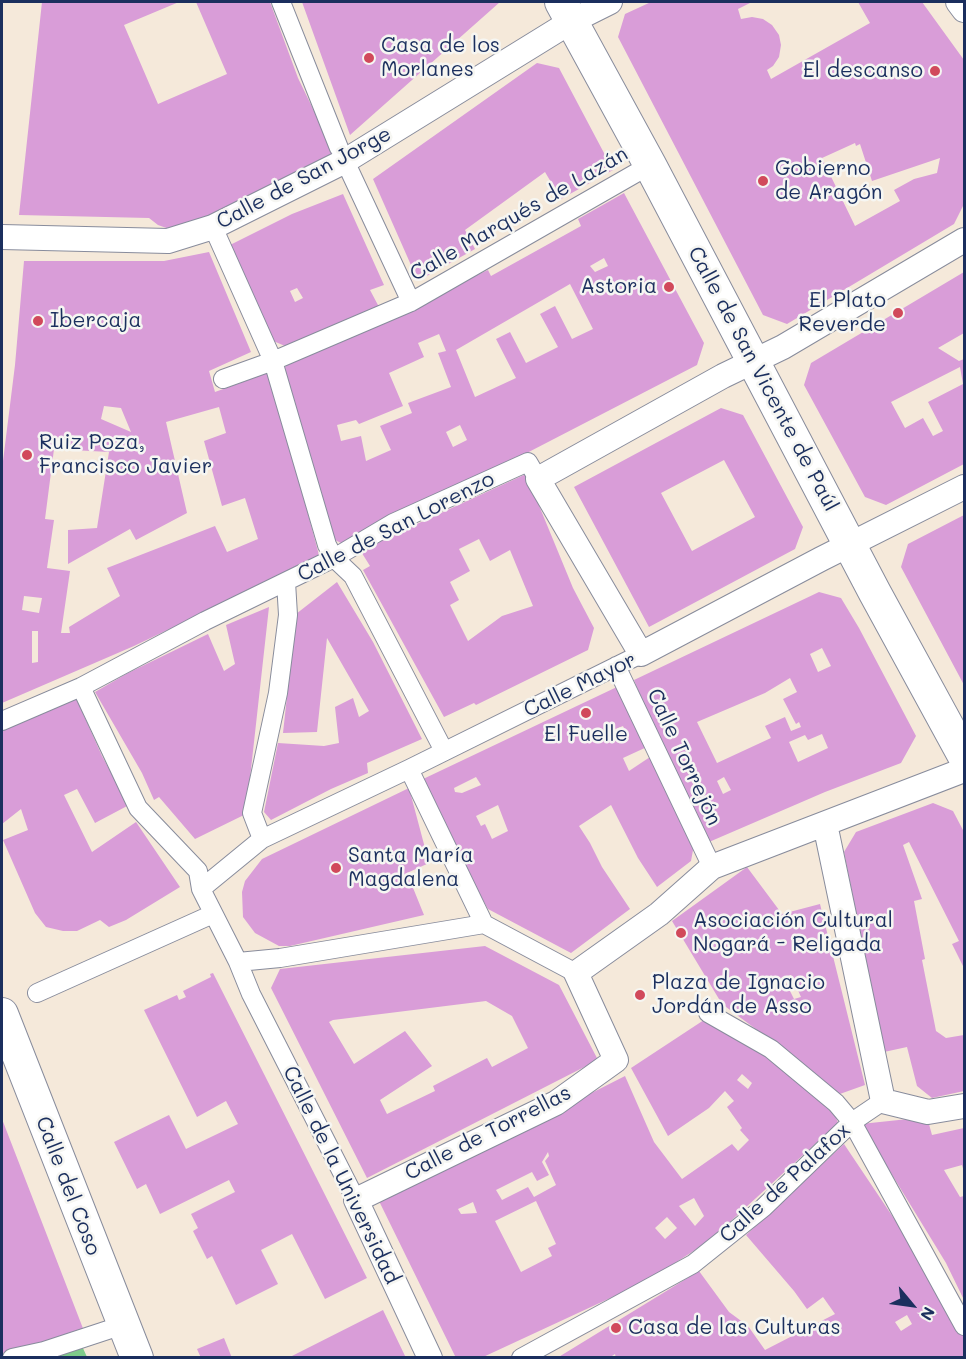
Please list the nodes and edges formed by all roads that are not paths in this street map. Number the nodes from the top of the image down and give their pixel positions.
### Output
1 (281, 2) edge
2 (610, 2) edge
3 (958, 2) edge
4 (964, 10) edge
5 (567, 11) edge
6 (342, 154) junction
7 (650, 165) junction
8 (213, 227) junction
9 (2, 237) edge
10 (964, 240) edge
11 (411, 302) junction
12 (273, 361) junction
13 (754, 361) junction
14 (223, 379) dead end
15 (538, 479) junction
16 (964, 487) edge
17 (850, 544) junction
18 (334, 558) junction
19 (286, 582) junction
20 (641, 654) junction
21 (616, 666) junction
22 (81, 687) junction
23 (2, 721) edge
24 (444, 751) junction
25 (964, 756) edge
26 (409, 769) junction
27 (964, 770) edge
28 (825, 824) junction
29 (262, 839) junction
30 (712, 867) junction
31 (201, 889) junction
32 (213, 914) junction
33 (484, 924) junction
34 (238, 962) junction
35 (576, 974) junction
36 (37, 993) dead end
37 (708, 1013) dead end
38 (2, 1014) edge
39 (9, 1056) edge
40 (883, 1101) junction
41 (964, 1106) edge
42 (852, 1122) junction
43 (356, 1200) junction
44 (123, 1325) junction
45 (964, 1326) edge
46 (12, 1358) edge
47 (137, 1358) edge
48 (430, 1358) edge
49 (521, 1358) edge

1 - 6 street
2 - 5 street, Calle de San Jorge
3 - 4 street
5 - 6 street, Calle de San Jorge
5 - 7 street, Calle de San Vicente de Paúl
6 - 8 street, Calle de San Jorge
6 - 11 street
7 - 11 street, Calle Marqués de Lazán
7 - 13 street, Calle de San Vicente de Paúl
8 - 9 street, Calle de San Jorge
8 - 12 street
10 - 13 street
11 - 12 street, Calle Marqués de Lazán
12 - 14 street, Calle Marqués de Lazán
12 - 18 street
13 - 15 street
13 - 17 street, Calle de San Vicente de Paúl
15 - 18 street, Calle de San Lorenzo
15 - 20 street
16 - 17 street, Calle Mayor
17 - 20 street, Calle Mayor
17 - 25 street, Calle de San Vicente de Paúl
18 - 19 street, Calle de San Lorenzo
18 - 24 street
19 - 22 street, Calle de San Lorenzo
19 - 29 street
20 - 21 street, Calle Mayor
21 - 24 street, Calle Mayor
21 - 30 street, Calle Torrejón
22 - 23 street, Calle de San Lorenzo
22 - 31 street, Calle de la Universidad
24 - 26 street, Calle Mayor
26 - 29 street, Calle Mayor
26 - 33 street
27 - 28 street
28 - 30 street
28 - 40 street
29 - 31 street, Calle Mayor
30 - 35 street
31 - 32 street, Calle de la Universidad
32 - 34 street, Calle de la Universidad
32 - 36 street
33 - 34 street
33 - 35 street
34 - 43 street, Calle de la Universidad
35 - 43 street, Calle de Torrellas
37 - 42 street
38 - 39 street, Calle del Coso
39 - 44 street, Calle del Coso
40 - 41 street
40 - 42 street, Calle de Palafox
42 - 45 street
42 - 49 street, Calle de Palafox
43 - 48 street, Calle de la Universidad
44 - 46 street
44 - 47 street, Calle del Coso

